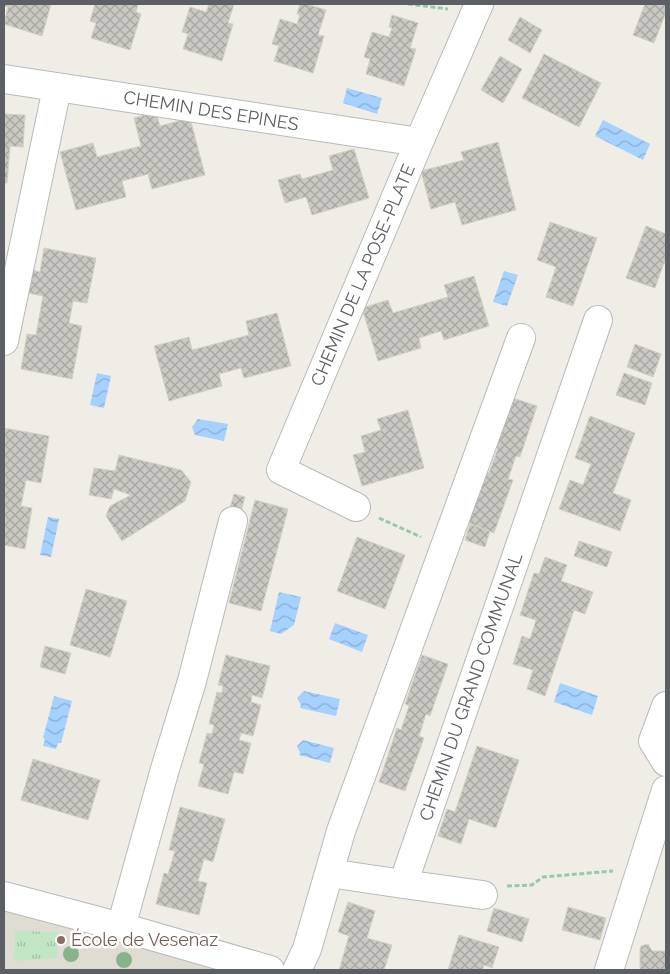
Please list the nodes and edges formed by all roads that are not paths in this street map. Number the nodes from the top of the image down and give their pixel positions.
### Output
1 (479, 4) edge
2 (4, 80) edge
3 (58, 88) junction
4 (419, 142) junction
5 (598, 320) dead end
6 (521, 338) dead end
7 (4, 341) edge
8 (356, 506) road end
9 (233, 521) dead end
10 (666, 706) edge
11 (666, 762) edge
12 (666, 790) edge
13 (329, 872) junction
14 (403, 884) junction
15 (483, 895) road end
16 (4, 896) edge
17 (121, 927) junction
18 (270, 970) edge
19 (297, 970) edge
20 (609, 970) edge

1 - 4 street, CHEMIN DE LA POSE-PLATE
2 - 3 street, CHEMIN DES EPINES
3 - 4 street, CHEMIN DES EPINES
3 - 7 street
4 - 8 street, CHEMIN DE LA POSE-PLATE
5 - 14 street, CHEMIN DU GRAND COMMUNAL
6 - 13 street
9 - 17 street
10 - 11 street
12 - 20 street
13 - 14 street
13 - 19 street
14 - 15 street
16 - 17 street
17 - 18 street

